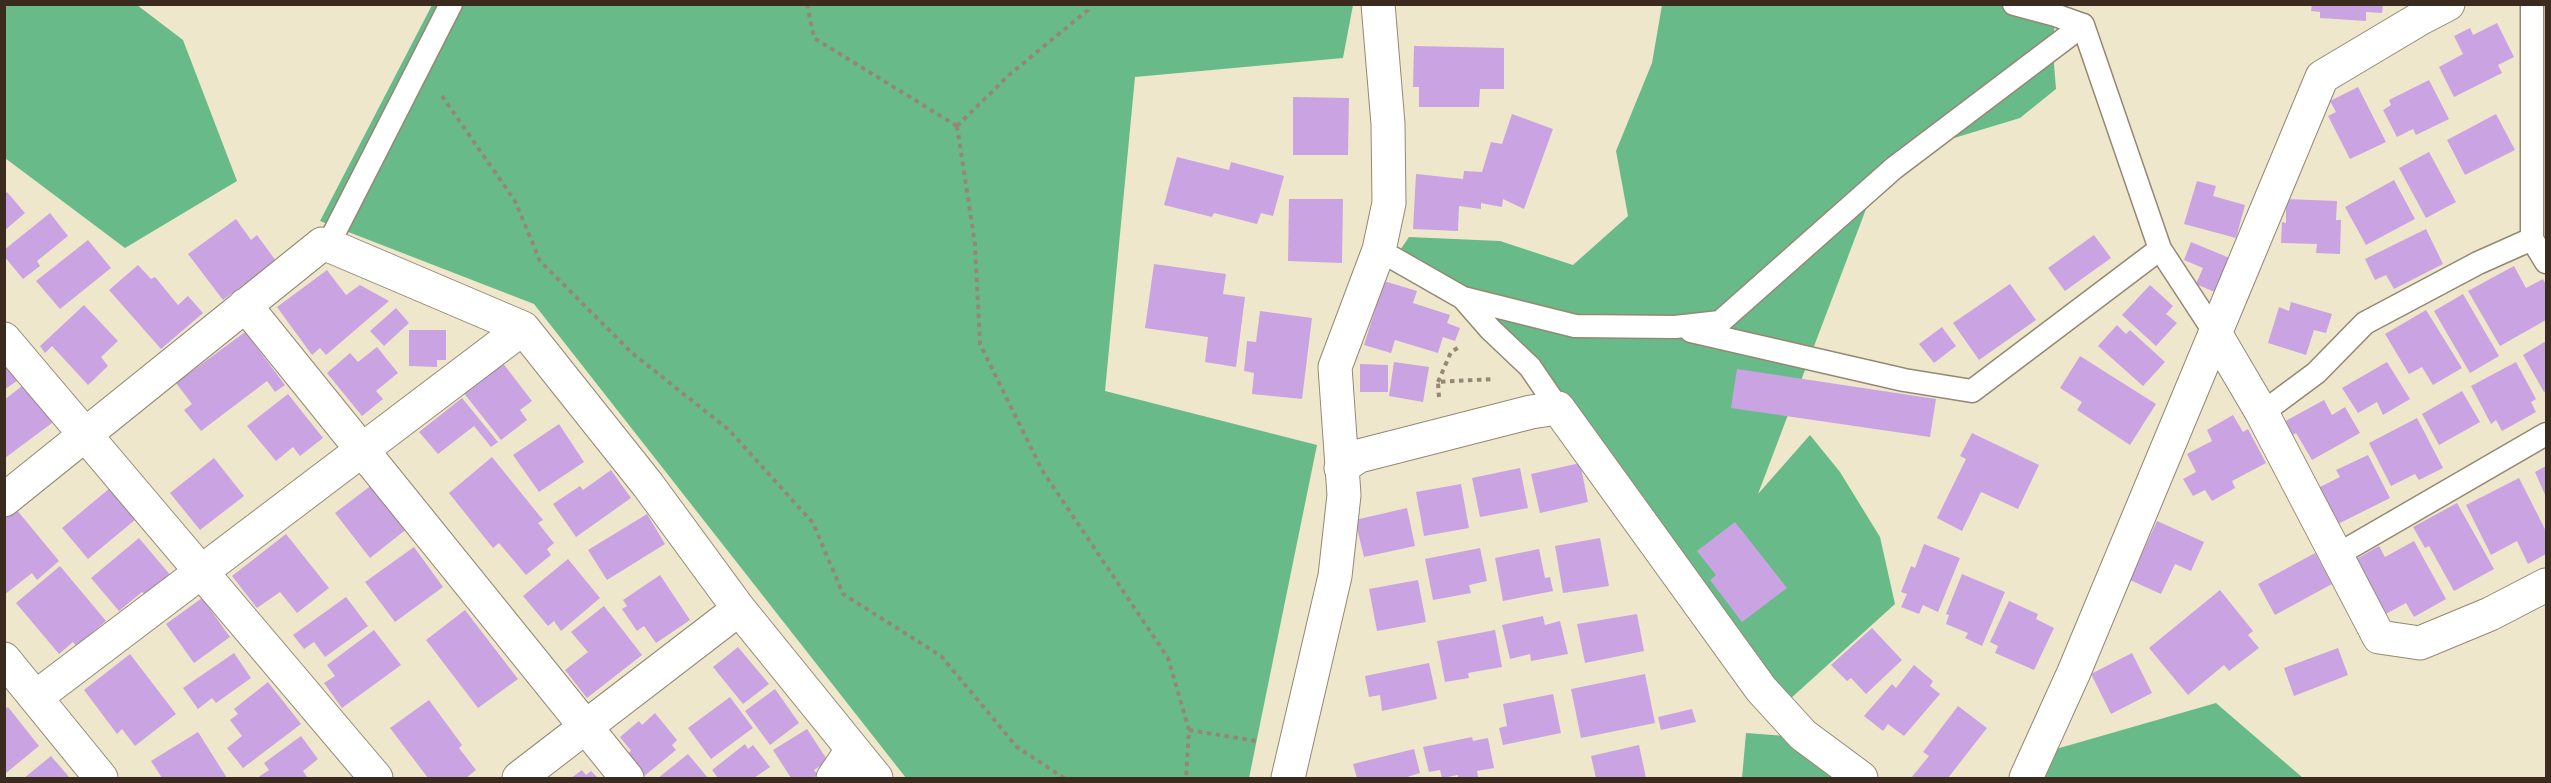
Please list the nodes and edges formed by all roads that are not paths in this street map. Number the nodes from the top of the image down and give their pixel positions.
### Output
1 (451, 4) edge
2 (1378, 4) edge
3 (2014, 4) edge
4 (2532, 4) edge
5 (2430, 9) edge
6 (2055, 10) edge
7 (2083, 25) junction
8 (2532, 239) junction
9 (328, 245) junction
10 (2160, 249) junction
11 (1379, 250) junction
12 (2547, 262) edge
13 (1463, 298) junction
14 (245, 305) junction
15 (523, 327) junction
16 (1675, 327) junction
17 (2215, 333) junction
18 (4, 339) edge
19 (1558, 408) junction
20 (2262, 413) junction
21 (2547, 434) edge
22 (85, 435) junction
23 (362, 450) junction
24 (1341, 468) junction
25 (4, 500) edge
26 (2337, 555) junction
27 (201, 571) junction
28 (2547, 585) edge
29 (739, 609) junction
30 (4, 659) edge
31 (36, 697) junction
32 (586, 727) junction
33 (852, 750) junction
34 (1291, 763) edge
35 (101, 778) edge
36 (376, 778) edge
37 (519, 778) edge
38 (627, 778) edge
39 (833, 778) edge
40 (876, 778) edge
41 (1861, 778) edge
42 (2026, 778) edge

1 - 9 lane
2 - 11 street
3 - 6 lane
4 - 8 lane
5 - 17 street
6 - 7 lane
7 - 10 lane
7 - 16 lane
8 - 12 lane
8 - 20 lane
9 - 14 street
9 - 15 street
10 - 16 lane
10 - 17 lane
11 - 13 lane
11 - 24 street
13 - 16 lane
13 - 19 lane
14 - 22 street
14 - 23 street
15 - 23 street
15 - 29 street
17 - 20 street
17 - 42 street
18 - 22 street
19 - 24 street
19 - 41 street
20 - 26 street
21 - 26 lane
22 - 25 street
22 - 27 street
23 - 27 street
23 - 32 street
24 - 34 street
26 - 28 street
27 - 31 street
27 - 36 street
29 - 32 street
29 - 33 street
30 - 31 street
31 - 35 street
32 - 37 street
32 - 38 street
33 - 39 street
33 - 40 street

